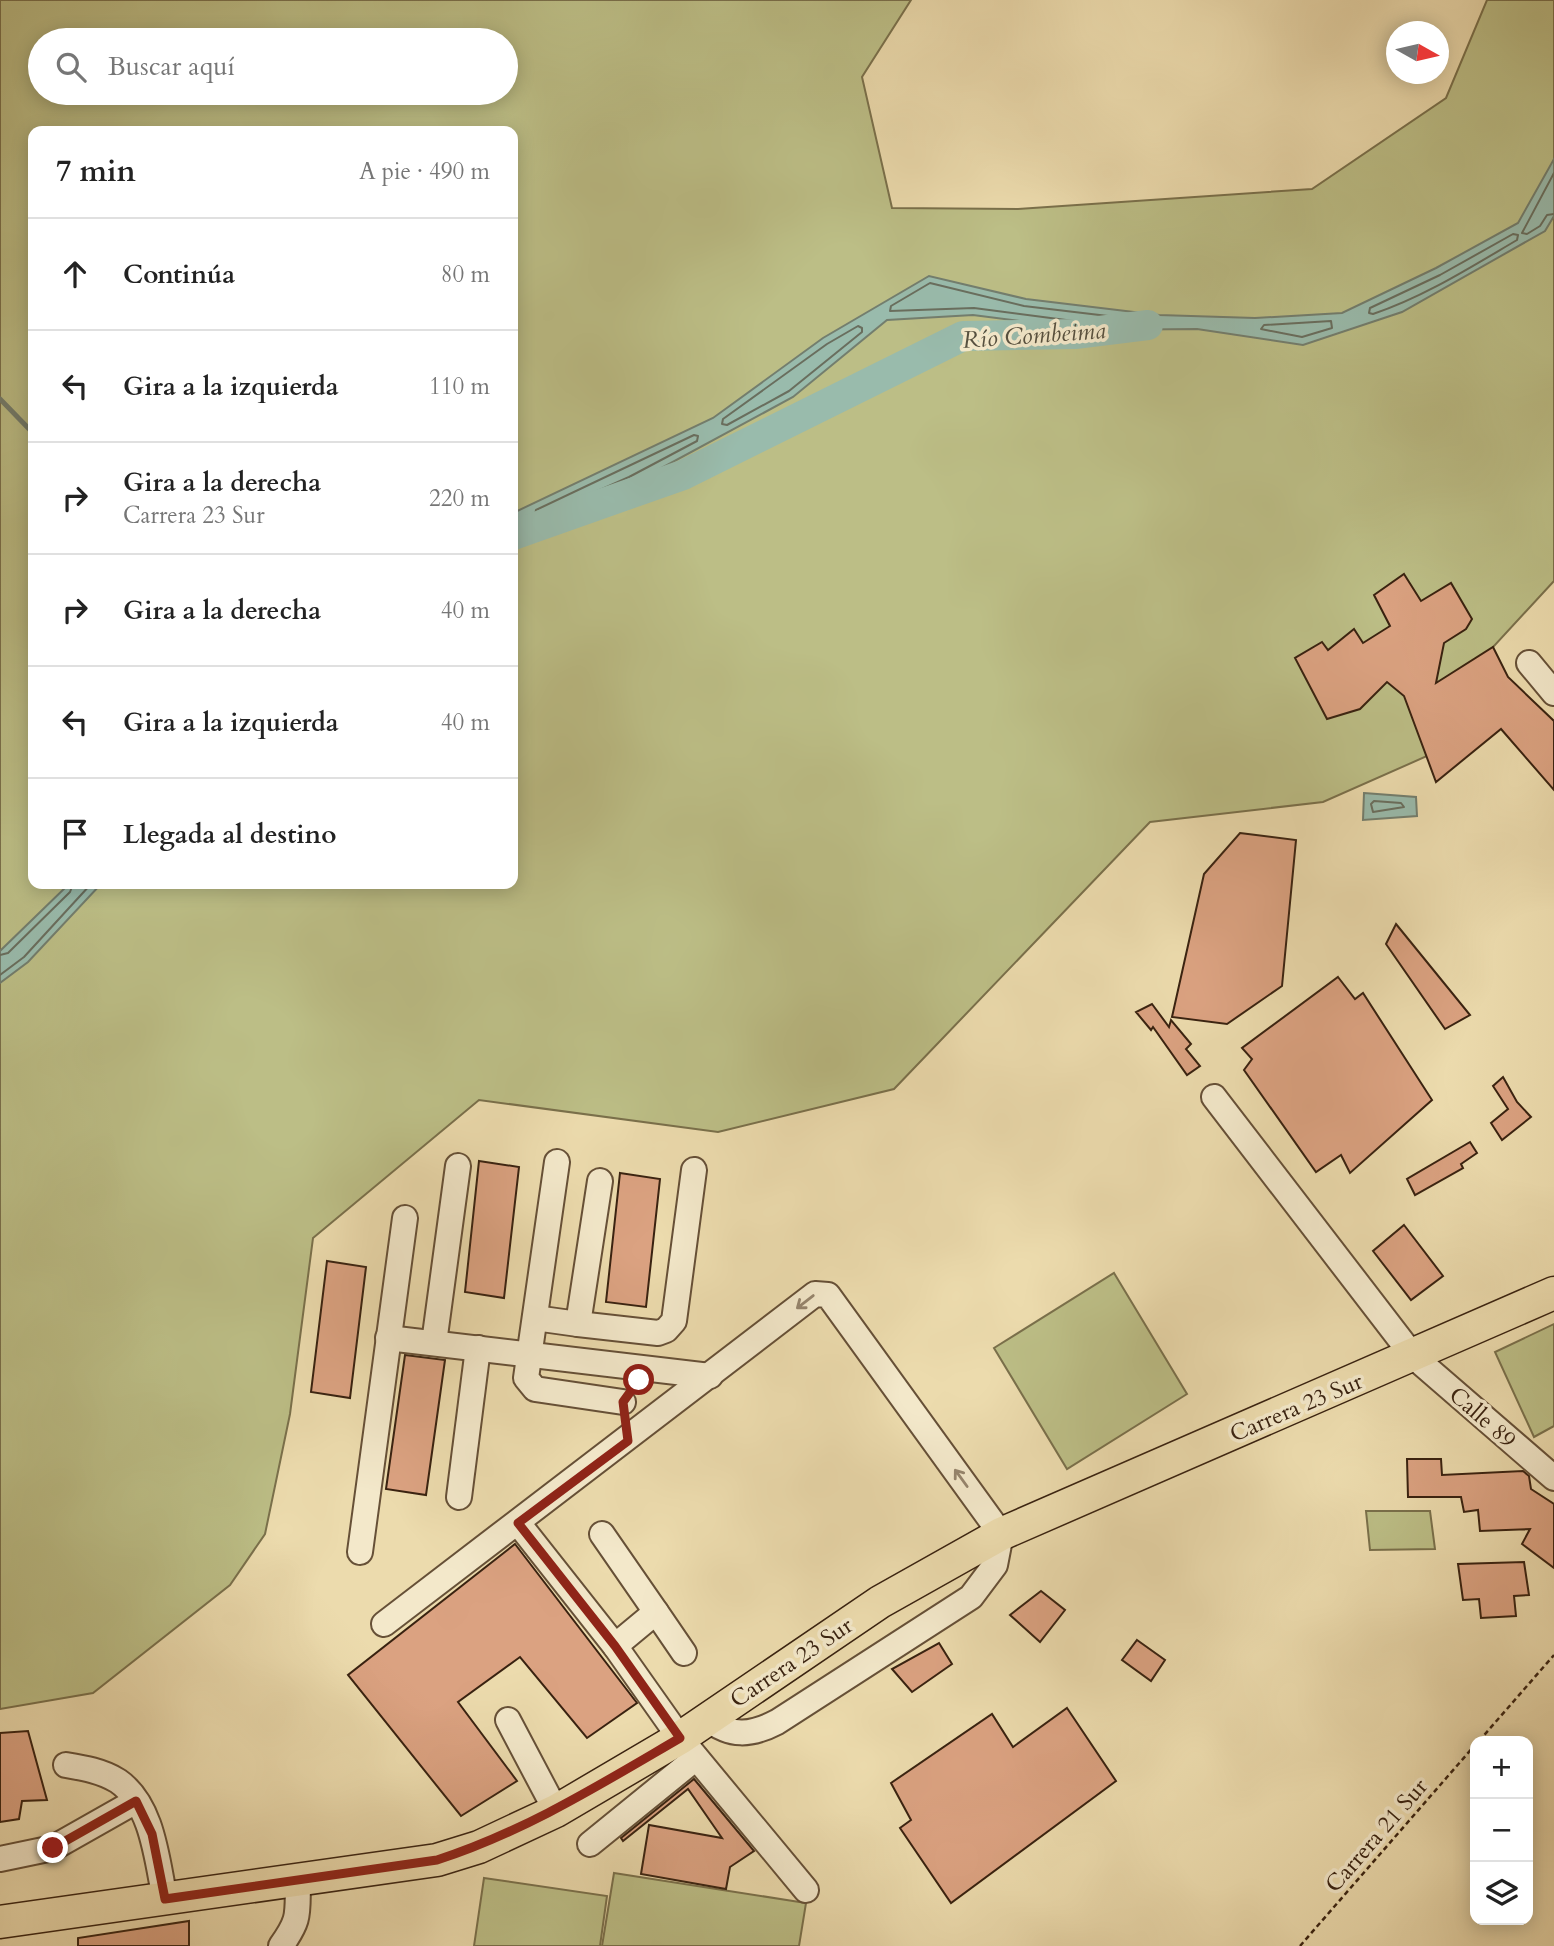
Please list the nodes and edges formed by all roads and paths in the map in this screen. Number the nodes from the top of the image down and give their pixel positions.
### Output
1 (1529, 663) dead end
2 (1554, 693) edge
3 (1214, 1097) dead end
4 (557, 1162) dead end
5 (458, 1166) dead end
6 (694, 1170) dead end
7 (600, 1181) dead end
8 (405, 1218) dead end
9 (1554, 1293) edge
10 (535, 1318) junction
11 (578, 1324) junction
12 (388, 1338) junction
13 (434, 1343) junction
14 (478, 1348) junction
15 (529, 1354) junction
16 (1413, 1356) junction
17 (649, 1369) junction
18 (710, 1376) junction
19 (623, 1402) junction
20 (628, 1441) junction
21 (1554, 1478) edge
22 (459, 1497) dead end
23 (518, 1523) junction
24 (601, 1534) dead end
25 (1001, 1534) junction
26 (360, 1552) dead end
27 (656, 1612) junction
28 (384, 1624) dead end
29 (615, 1646) junction
30 (684, 1653) dead end
31 (1554, 1654) edge
32 (706, 1718) junction
33 (508, 1720) dead end
34 (1483, 1736) edge
35 (688, 1748) junction
36 (1470, 1751) edge
37 (66, 1765) dead end
38 (136, 1801) junction
39 (555, 1811) junction
40 (590, 1844) dead end
41 (0, 1859) edge
42 (298, 1881) junction
43 (806, 1890) dead end
44 (165, 1899) junction
45 (0, 1922) edge
46 (281, 1946) edge
47 (1300, 1946) edge

1 - 2 street
3 - 16 street, Calle 89
4 - 10 street
5 - 13 street
6 - 11 street
7 - 11 street
8 - 12 street
9 - 16 main road, Carrera 23 Sur
10 - 11 street
10 - 15 street
12 - 13 street
12 - 26 street
13 - 14 street
14 - 15 street
14 - 22 street
15 - 17 street
15 - 19 street
16 - 21 street, Calle 89
16 - 25 main road, Carrera 23 Sur
17 - 18 street
17 - 19 street
18 - 20 street
25 -> 18 street
19 - 20 street
20 - 23 street
23 - 28 street
23 - 29 street
24 - 27 street
25 - 32 main road, Carrera 23 Sur
25 - 32 street
27 - 29 street
27 - 30 street
29 - 35 street
31 - 34 path
32 - 35 main road, Carrera 23 Sur
33 - 39 street
35 - 39 main road, Carrera 23 Sur
35 - 40 street
35 - 43 street
36 - 47 path, Carrera 21 Sur
37 - 38 street
38 - 41 street
38 - 44 street
39 - 42 main road, Carrera 23 Sur
42 - 44 main road, Carrera 23 Sur
42 - 46 street
44 - 45 main road, Carrera 23 Sur

